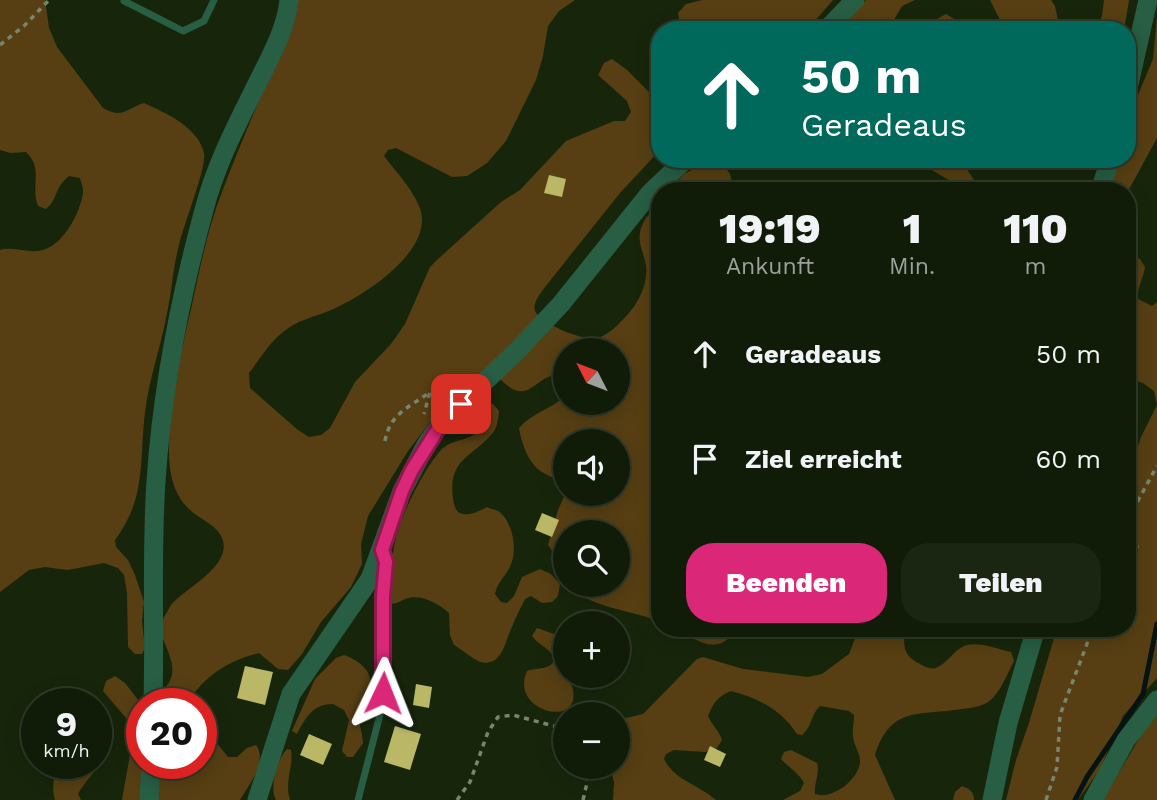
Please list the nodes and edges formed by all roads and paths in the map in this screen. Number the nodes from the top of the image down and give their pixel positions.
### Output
1 (49, 0) edge
2 (214, 0) edge
3 (289, 0) edge
4 (855, 0) edge
5 (1148, 0) edge
6 (124, 1) edge
7 (835, 21) edge
8 (0, 45) edge
9 (1136, 53) edge
10 (676, 168) edge
11 (662, 182) edge
12 (651, 192) edge
13 (385, 441) dead end
14 (427, 443) junction
15 (1157, 466) edge
16 (1136, 504) edge
17 (382, 550) junction
18 (1033, 637) edge
19 (1090, 637) edge
20 (153, 688) edge
21 (1157, 700) edge
22 (553, 726) edge
23 (150, 779) edge
24 (587, 779) edge
25 (149, 800) edge
26 (257, 800) edge
27 (358, 800) edge
28 (457, 800) edge
29 (583, 800) edge
30 (992, 800) edge
31 (1046, 800) edge
32 (1093, 800) edge

1 - 8 path
2 - 6 lane
3 - 20 street
4 - 7 street
5 - 9 street
10 - 11 street
12 - 14 street
13 - 14 path
14 - 17 street
15 - 16 path
17 - 26 street
17 - 27 lane
18 - 30 street
19 - 31 path
21 - 32 street
22 - 28 path
23 - 25 street
24 - 29 path

